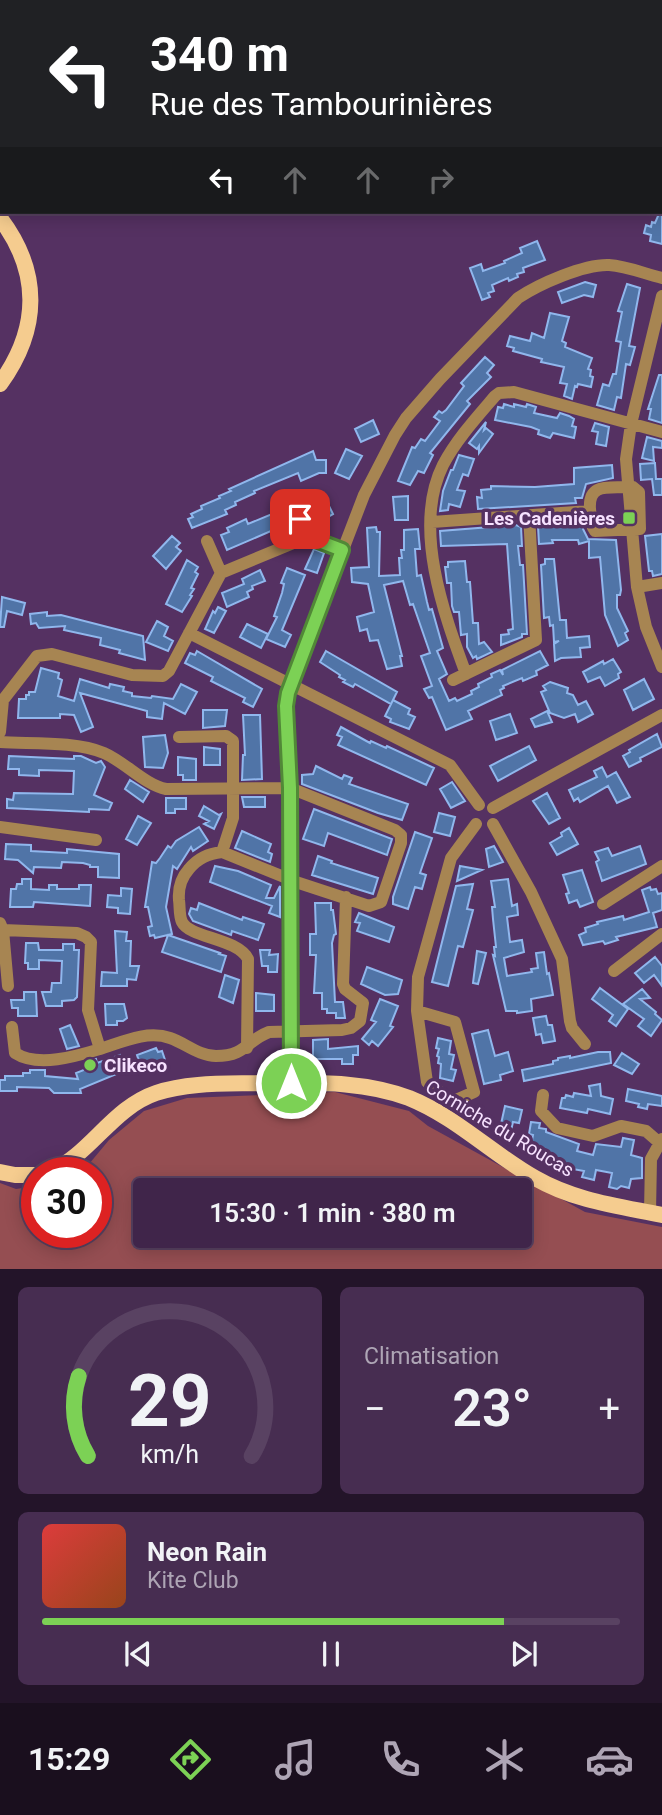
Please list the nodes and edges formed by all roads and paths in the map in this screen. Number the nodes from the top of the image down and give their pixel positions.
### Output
1 (0, 218) edge
2 (662, 278) edge
3 (662, 296) edge
4 (0, 384) edge
5 (631, 424) junction
6 (662, 432) edge
7 (627, 488) junction
8 (292, 502) dead end
9 (590, 511) junction
10 (529, 516) junction
11 (432, 523) junction
12 (630, 531) junction
13 (308, 537) junction
14 (207, 541) dead end
15 (342, 550) junction
16 (221, 573) junction
17 (662, 583) edge
18 (637, 587) junction
19 (189, 633) junction
20 (662, 667) edge
21 (466, 674) junction
22 (453, 680) dead end
23 (292, 686) junction
24 (662, 715) edge
25 (0, 732) edge
26 (178, 737) dead end
27 (0, 741) edge
28 (290, 788) junction
29 (233, 790) junction
30 (479, 805) junction
31 (493, 808) junction
32 (476, 824) junction
33 (493, 824) junction
34 (0, 827) edge
35 (96, 839) dead end
36 (222, 852) junction
37 (662, 866) edge
38 (290, 880) junction
39 (346, 897) junction
40 (603, 904) dead end
41 (2, 927) edge
42 (662, 934) edge
43 (614, 971) dead end
44 (8, 986) dead end
45 (417, 1011) junction
46 (12, 1027) dead end
47 (291, 1030) junction
48 (585, 1044) dead end
49 (247, 1048) junction
50 (100, 1049) junction
51 (291, 1083) junction
52 (544, 1095) dead end
53 (661, 1142) edge
54 (76, 1157) edge
55 (0, 1172) edge
56 (21, 1175) edge
57 (656, 1213) edge

1 - 4 main road
2 - 15 street
3 - 5 street
5 - 6 street
5 - 7 street
5 - 11 street
7 - 9 street
7 - 12 street
8 - 13 street
9 - 10 street
9 - 12 street
10 - 11 street
10 - 21 street
11 - 21 street
12 - 18 street
13 - 15 street
13 - 16 street
14 - 16 street
15 - 23 street
16 - 19 street
17 - 18 street
18 - 20 street
19 - 23 street
19 - 25 street
21 - 22 street
23 - 28 street
23 - 30 street
24 - 31 street
26 - 29 street
27 - 29 street
28 - 29 street
28 - 38 street
28 - 39 street
29 - 36 street
30 - 31 street
30 - 32 street
31 - 33 street
32 - 33 street
32 - 45 street
33 - 48 street
34 - 35 street
36 - 38 street
36 - 49 street
37 - 40 street
38 - 39 street
38 - 47 street
39 - 47 street
41 - 44 street
41 - 50 street
42 - 43 street
45 - 45 street
46 - 50 street
47 - 49 street
47 - 51 street
49 - 50 street
51 - 54 main road, Corniche du Roucas
51 - 57 main road, Corniche du Roucas
52 - 53 street
53 - 57 street
55 - 56 main road

